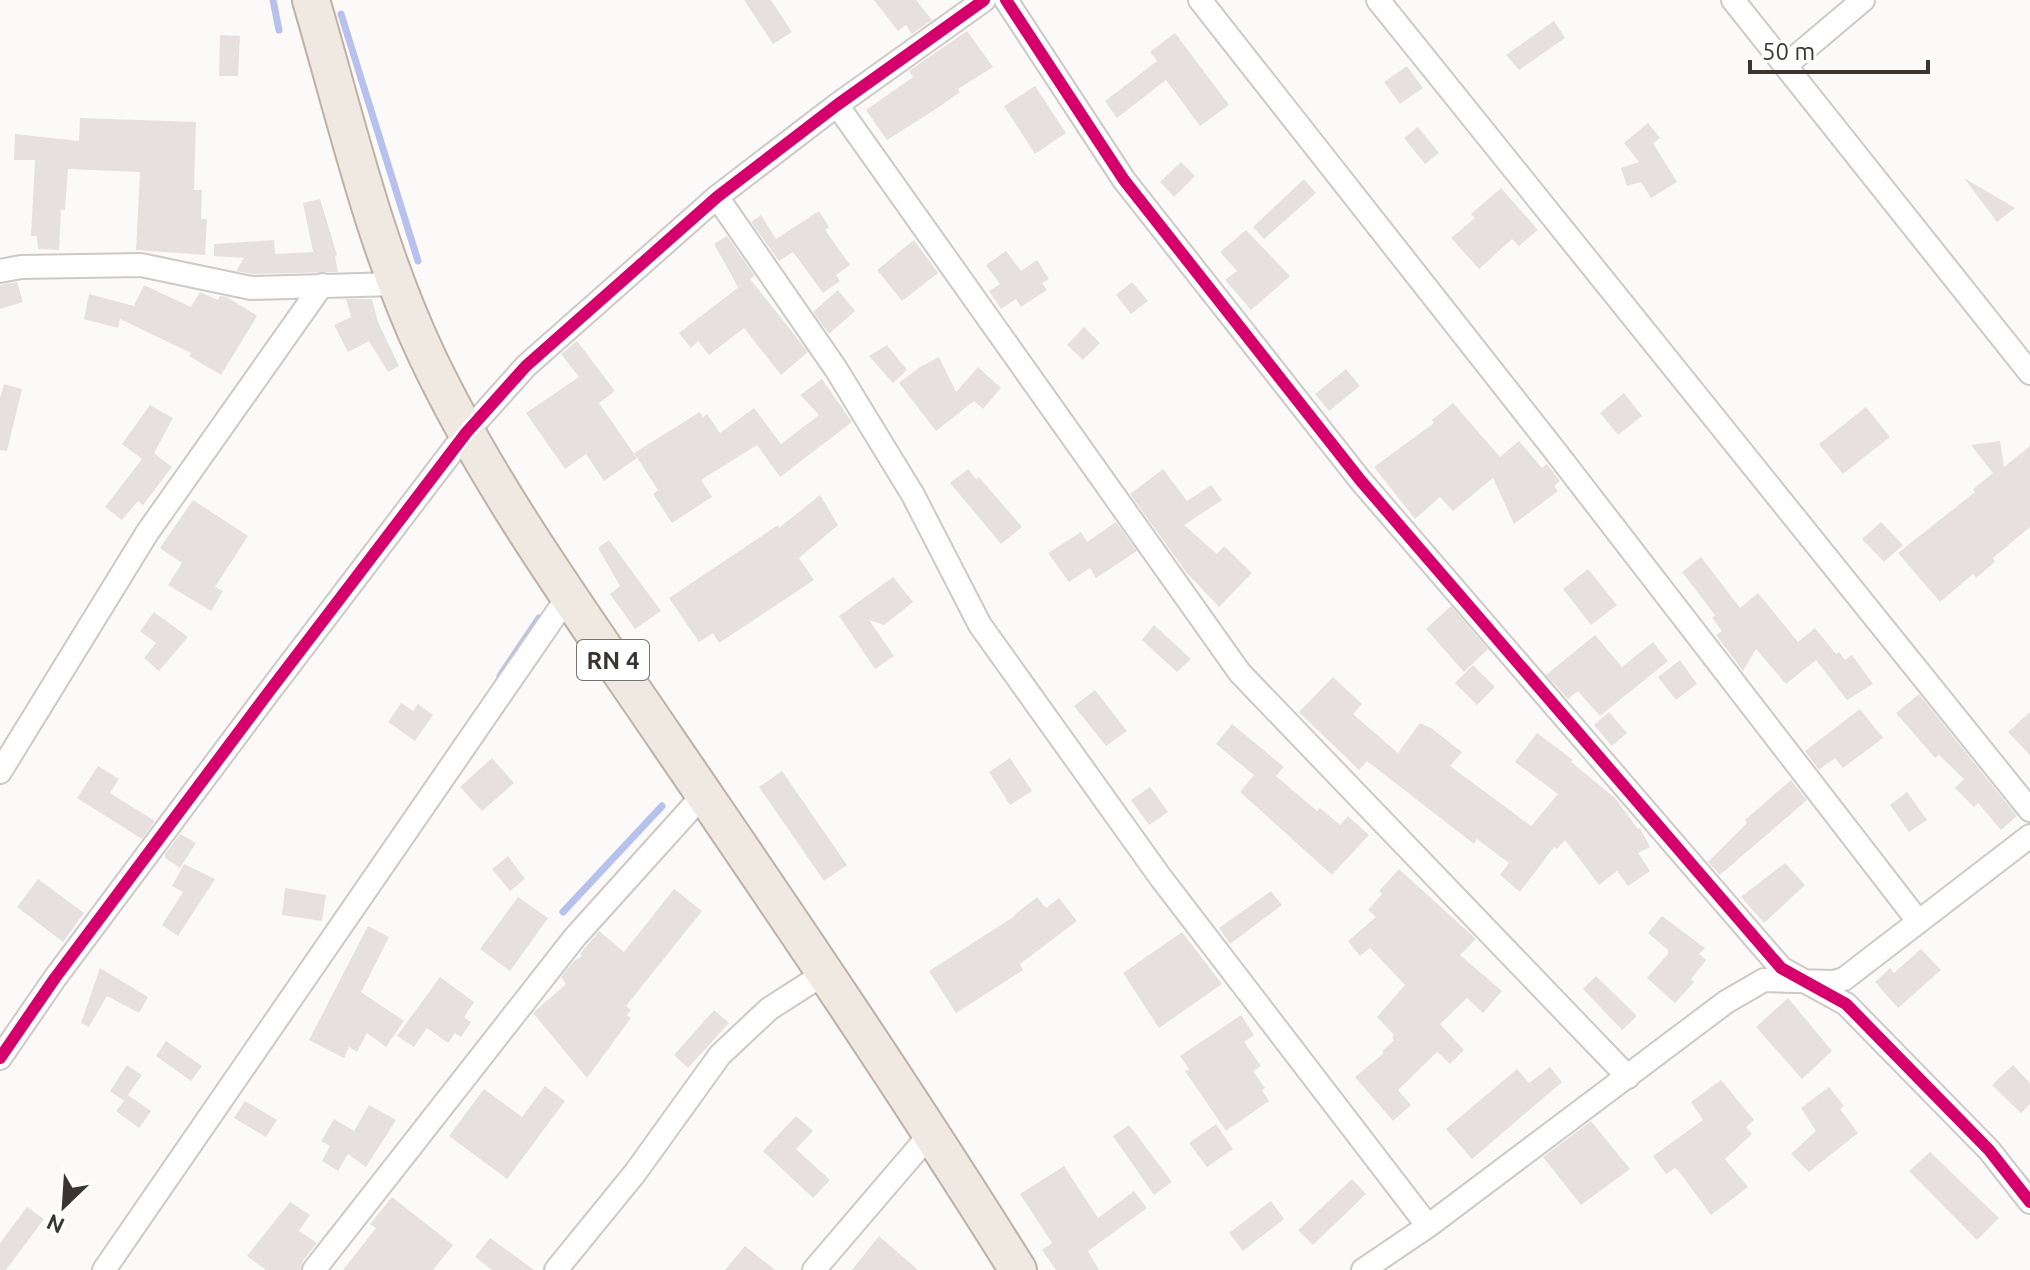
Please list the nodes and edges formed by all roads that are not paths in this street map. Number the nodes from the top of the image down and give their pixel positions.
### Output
1 (311, 0) edge
2 (984, 0) edge
3 (1006, 0) edge
4 (1200, 0) edge
5 (1378, 0) edge
6 (1733, 0) edge
7 (1863, 0) edge
8 (1786, 65) junction
9 (837, 105) junction
10 (717, 197) junction
11 (0, 271) edge
12 (396, 284) junction
13 (322, 285) junction
14 (2030, 373) edge
15 (466, 433) junction
16 (569, 595) junction
17 (0, 772) edge
18 (704, 794) junction
19 (2030, 810) edge
20 (2029, 840) edge
21 (1918, 921) junction
22 (825, 973) junction
23 (1803, 982) junction
24 (0, 1058) edge
25 (1628, 1077) junction
26 (932, 1132) junction
27 (2030, 1202) edge
28 (1428, 1226) junction
29 (104, 1270) edge
30 (314, 1270) edge
31 (556, 1270) edge
32 (814, 1270) edge
33 (1018, 1270) edge
34 (1363, 1270) edge

1 - 12 main road, RN 4
2 - 9 street
3 - 23 street
4 - 21 street
5 - 19 street
6 - 8 street
7 - 8 street
8 - 14 street
9 - 10 street
9 - 25 street
10 - 15 street
10 - 28 street
11 - 13 street
12 - 13 street
12 - 15 main road, RN 4
13 - 17 street
15 - 16 main road, RN 4
15 - 24 street
16 - 18 main road, RN 4
16 - 29 street
18 - 22 main road, RN 4
18 - 30 street
20 - 21 street
21 - 23 street
22 - 26 main road, RN 4
22 - 31 street
23 - 25 street
23 - 27 street
25 - 28 street
26 - 32 street
26 - 33 main road, RN 4
28 - 34 street

